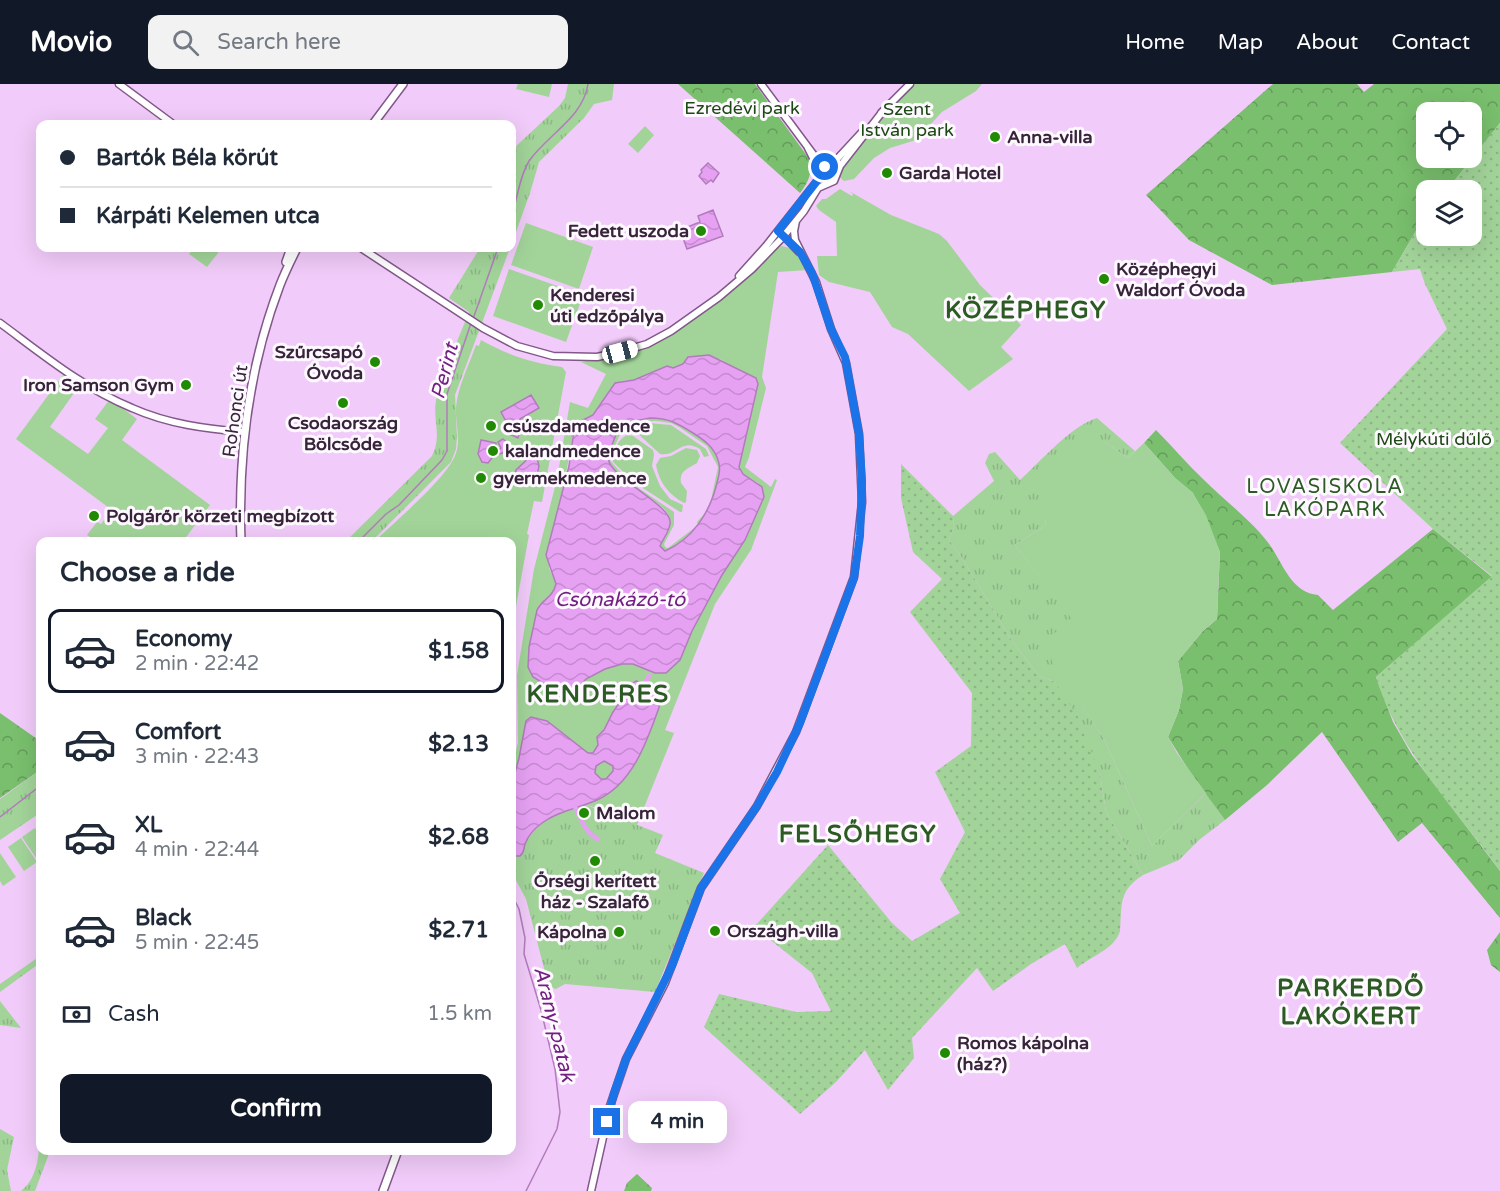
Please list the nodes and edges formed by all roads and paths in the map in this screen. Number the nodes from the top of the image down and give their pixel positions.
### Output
1 (119, 84) edge
2 (403, 84) edge
3 (761, 84) edge
4 (910, 84) edge
5 (884, 111) junction
6 (167, 120) edge
7 (376, 120) edge
8 (808, 148) junction
9 (827, 167) junction
10 (836, 174) junction
11 (818, 175) junction
12 (827, 184) junction
13 (796, 220) junction
14 (781, 233) junction
15 (791, 246) junction
16 (772, 249) junction
17 (294, 252) edge
18 (367, 252) edge
19 (801, 254) junction
20 (710, 303) junction
21 (0, 322) edge
22 (245, 432) junction
23 (241, 537) edge
24 (396, 1155) edge
25 (383, 1191) edge
26 (591, 1191) edge

1 - 6 street
2 - 7 main road
3 - 8 street
4 - 5 street
5 - 9 street
5 - 10 street
8 - 9 street
8 - 11 street
9 - 10 street
9 - 11 street
10 - 12 street
11 - 12 street
11 - 14 street
12 - 13 street
13 - 14 street
13 - 19 street
14 - 15 street
14 - 16 street
14 - 20 street
15 - 16 street
15 - 19 street
16 - 20 street
17 - 22 main road, Rohonci út
18 - 20 street
19 - 26 street
21 - 22 street
22 - 23 main road, Rohonci út
24 - 25 main road

